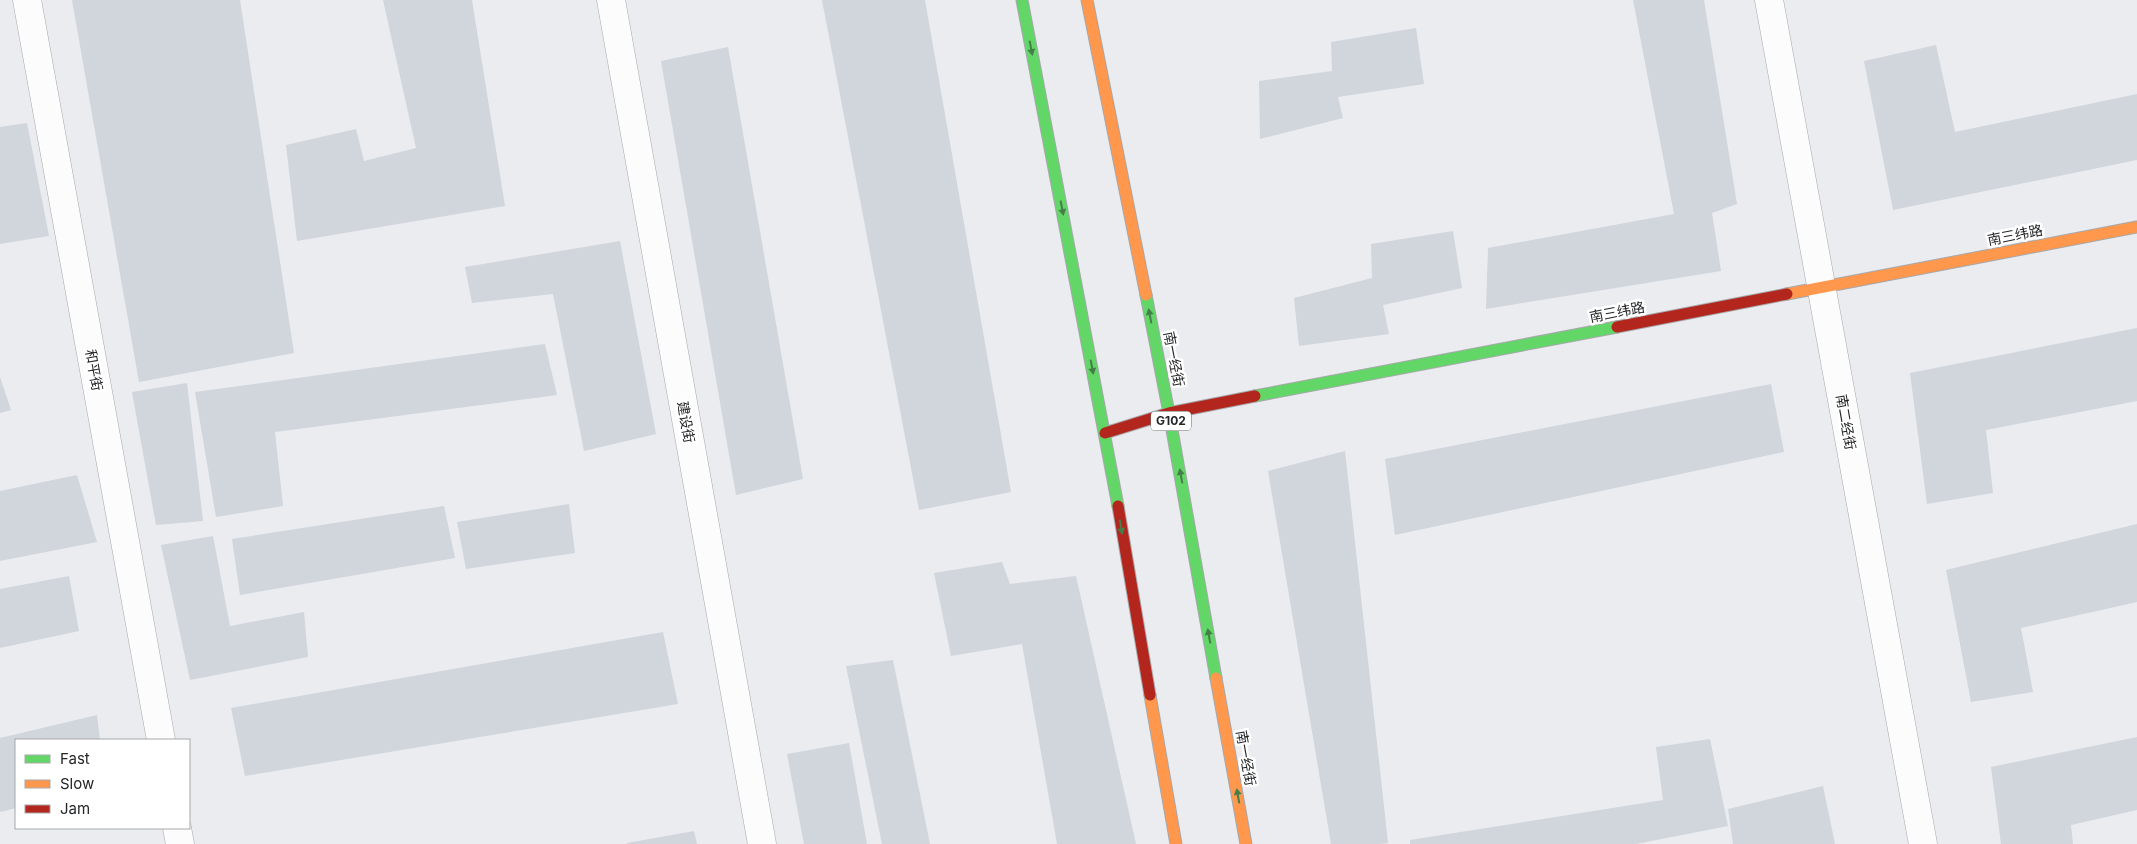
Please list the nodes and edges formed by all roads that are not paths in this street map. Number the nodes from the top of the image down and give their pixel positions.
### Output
1 (27, 0) edge
2 (611, 0) edge
3 (1022, 0) edge
4 (1087, 0) edge
5 (1769, 0) edge
6 (2137, 227) edge
7 (1822, 288) junction
8 (1169, 413) junction
9 (1105, 433) junction
10 (161, 739) edge
11 (177, 829) edge
12 (180, 844) edge
13 (762, 844) edge
14 (1176, 844) edge
15 (1246, 844) edge
16 (1923, 844) edge

1 - 10 street, 和平街
2 - 13 street, 建设街
3 -> 9 main road
8 -> 4 main road, 南一经街 / G102
5 - 7 street, 南二经街
6 - 7 main road, 南三纬路
7 - 8 main road, 南三纬路
7 - 16 street, 南二经街
8 - 9 main road, 南三纬路
15 -> 8 main road, 南一经街 / G102
9 -> 14 main road
11 - 12 street

